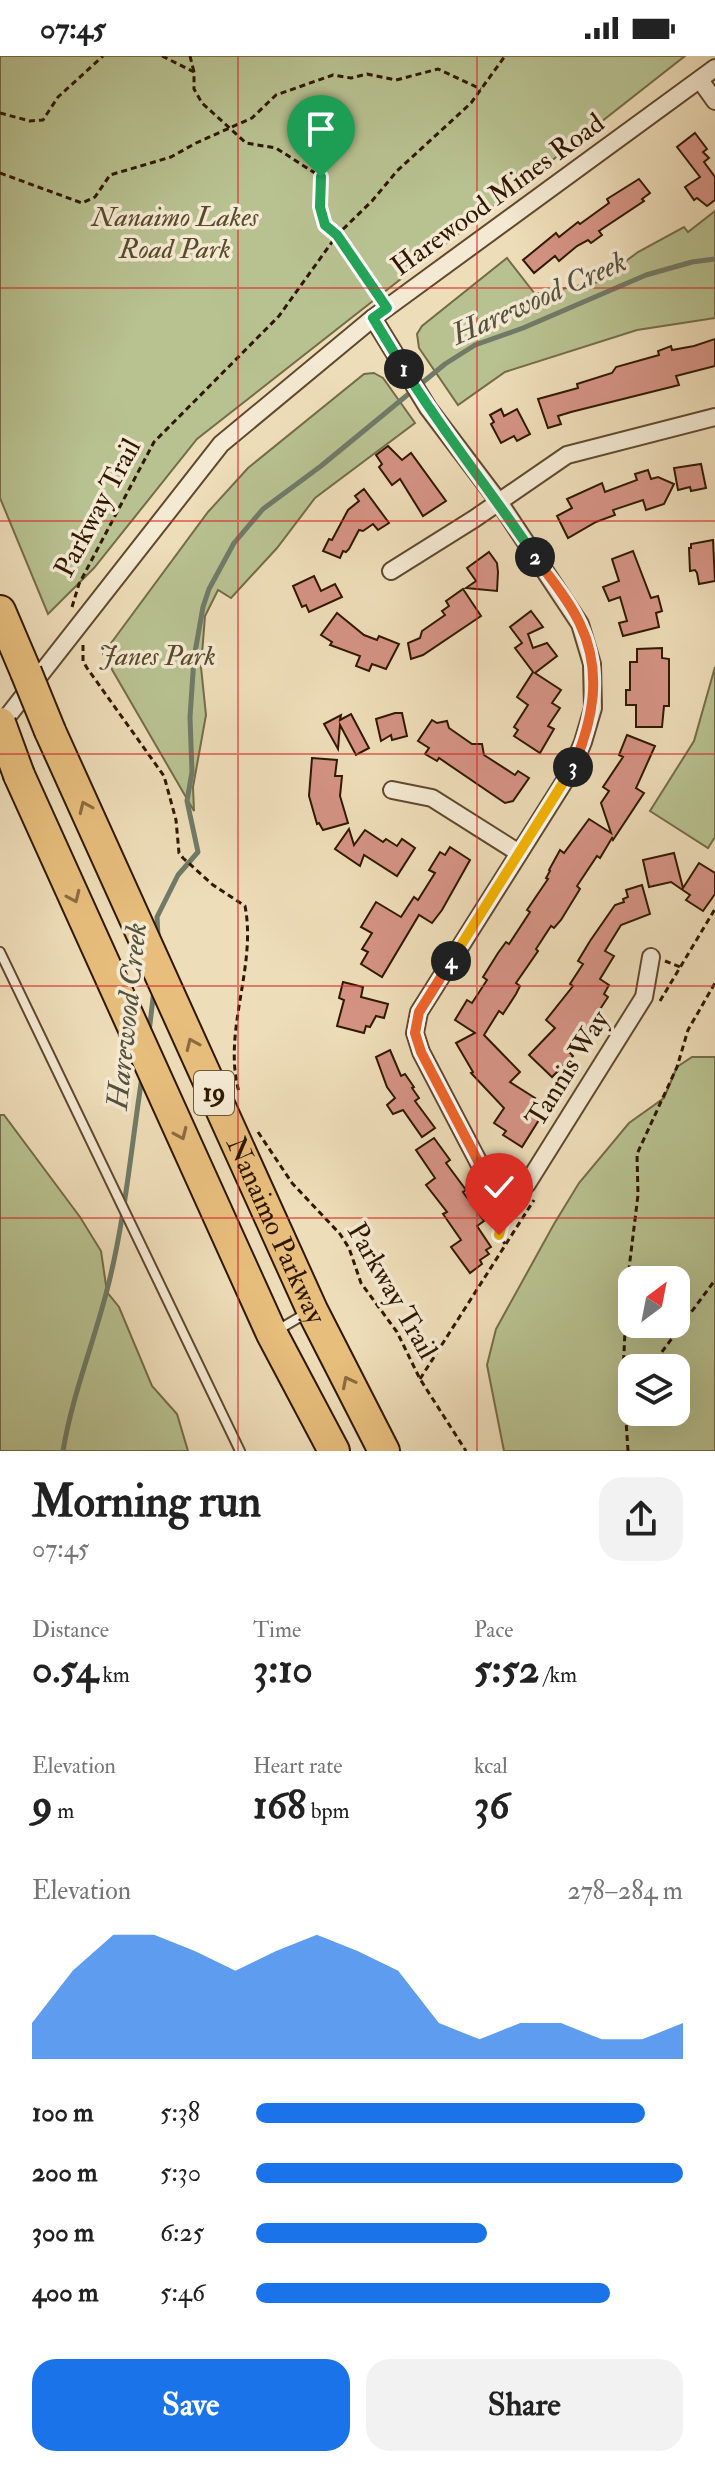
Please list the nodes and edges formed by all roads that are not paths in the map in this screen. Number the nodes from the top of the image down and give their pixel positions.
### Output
1 (715, 68) edge
2 (700, 80) junction
3 (715, 101) edge
4 (380, 313) junction
5 (715, 417) edge
6 (499, 502) junction
7 (391, 571) dead end
8 (0, 611) edge
9 (0, 725) edge
10 (392, 790) dead end
11 (519, 853) junction
12 (0, 952) edge
13 (651, 957) dead end
14 (312, 1310) junction
15 (272, 1334) junction
16 (240, 1451) edge
17 (334, 1451) edge
18 (384, 1451) edge

1 - 2 street, Harewood Mines Road
2 - 3 street
2 - 4 street, Harewood Mines Road
4 - 6 street
4 - 9 street, Harewood Mines Road
5 - 6 street
6 - 7 street
6 - 11 street
14 -> 8 highway, Nanaimo Parkway / 19, bridge
9 -> 15 highway, Nanaimo Parkway / 19, bridge
10 - 11 street
11 - 13 street, Tannis Way
12 - 16 lane
14 - 15 lane
18 -> 14 highway, Nanaimo Parkway / 19
15 - 17 highway, Nanaimo Parkway / 19

